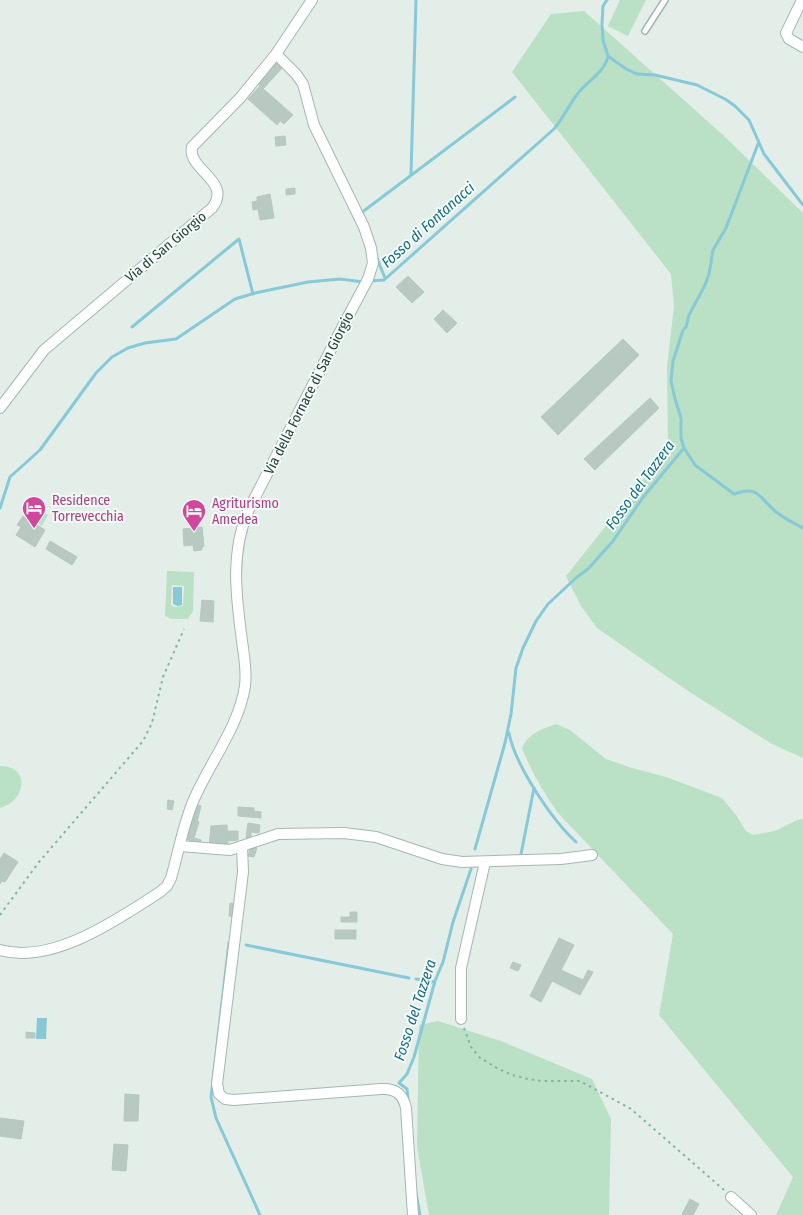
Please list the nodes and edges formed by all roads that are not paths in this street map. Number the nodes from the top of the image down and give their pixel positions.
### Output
1 (312, 0) edge
2 (664, 0) edge
3 (802, 0) edge
4 (645, 31) dead end
5 (803, 46) edge
6 (276, 54) junction
7 (0, 408) edge
8 (180, 846) junction
9 (242, 846) junction
10 (592, 856) dead end
11 (485, 862) junction
12 (0, 950) edge
13 (461, 1019) road end
14 (731, 1197) road end
15 (413, 1215) edge
16 (751, 1215) edge

1 - 6 street, Via di San Giorgio
2 - 4 lane
3 - 5 street
6 - 7 street, Via di San Giorgio
6 - 8 street, Via della Fornace di San Giorgio
8 - 9 street
8 - 12 street, Via della Fornace di San Giorgio
9 - 11 street
9 - 15 street
10 - 11 street
11 - 13 street
14 - 16 street

